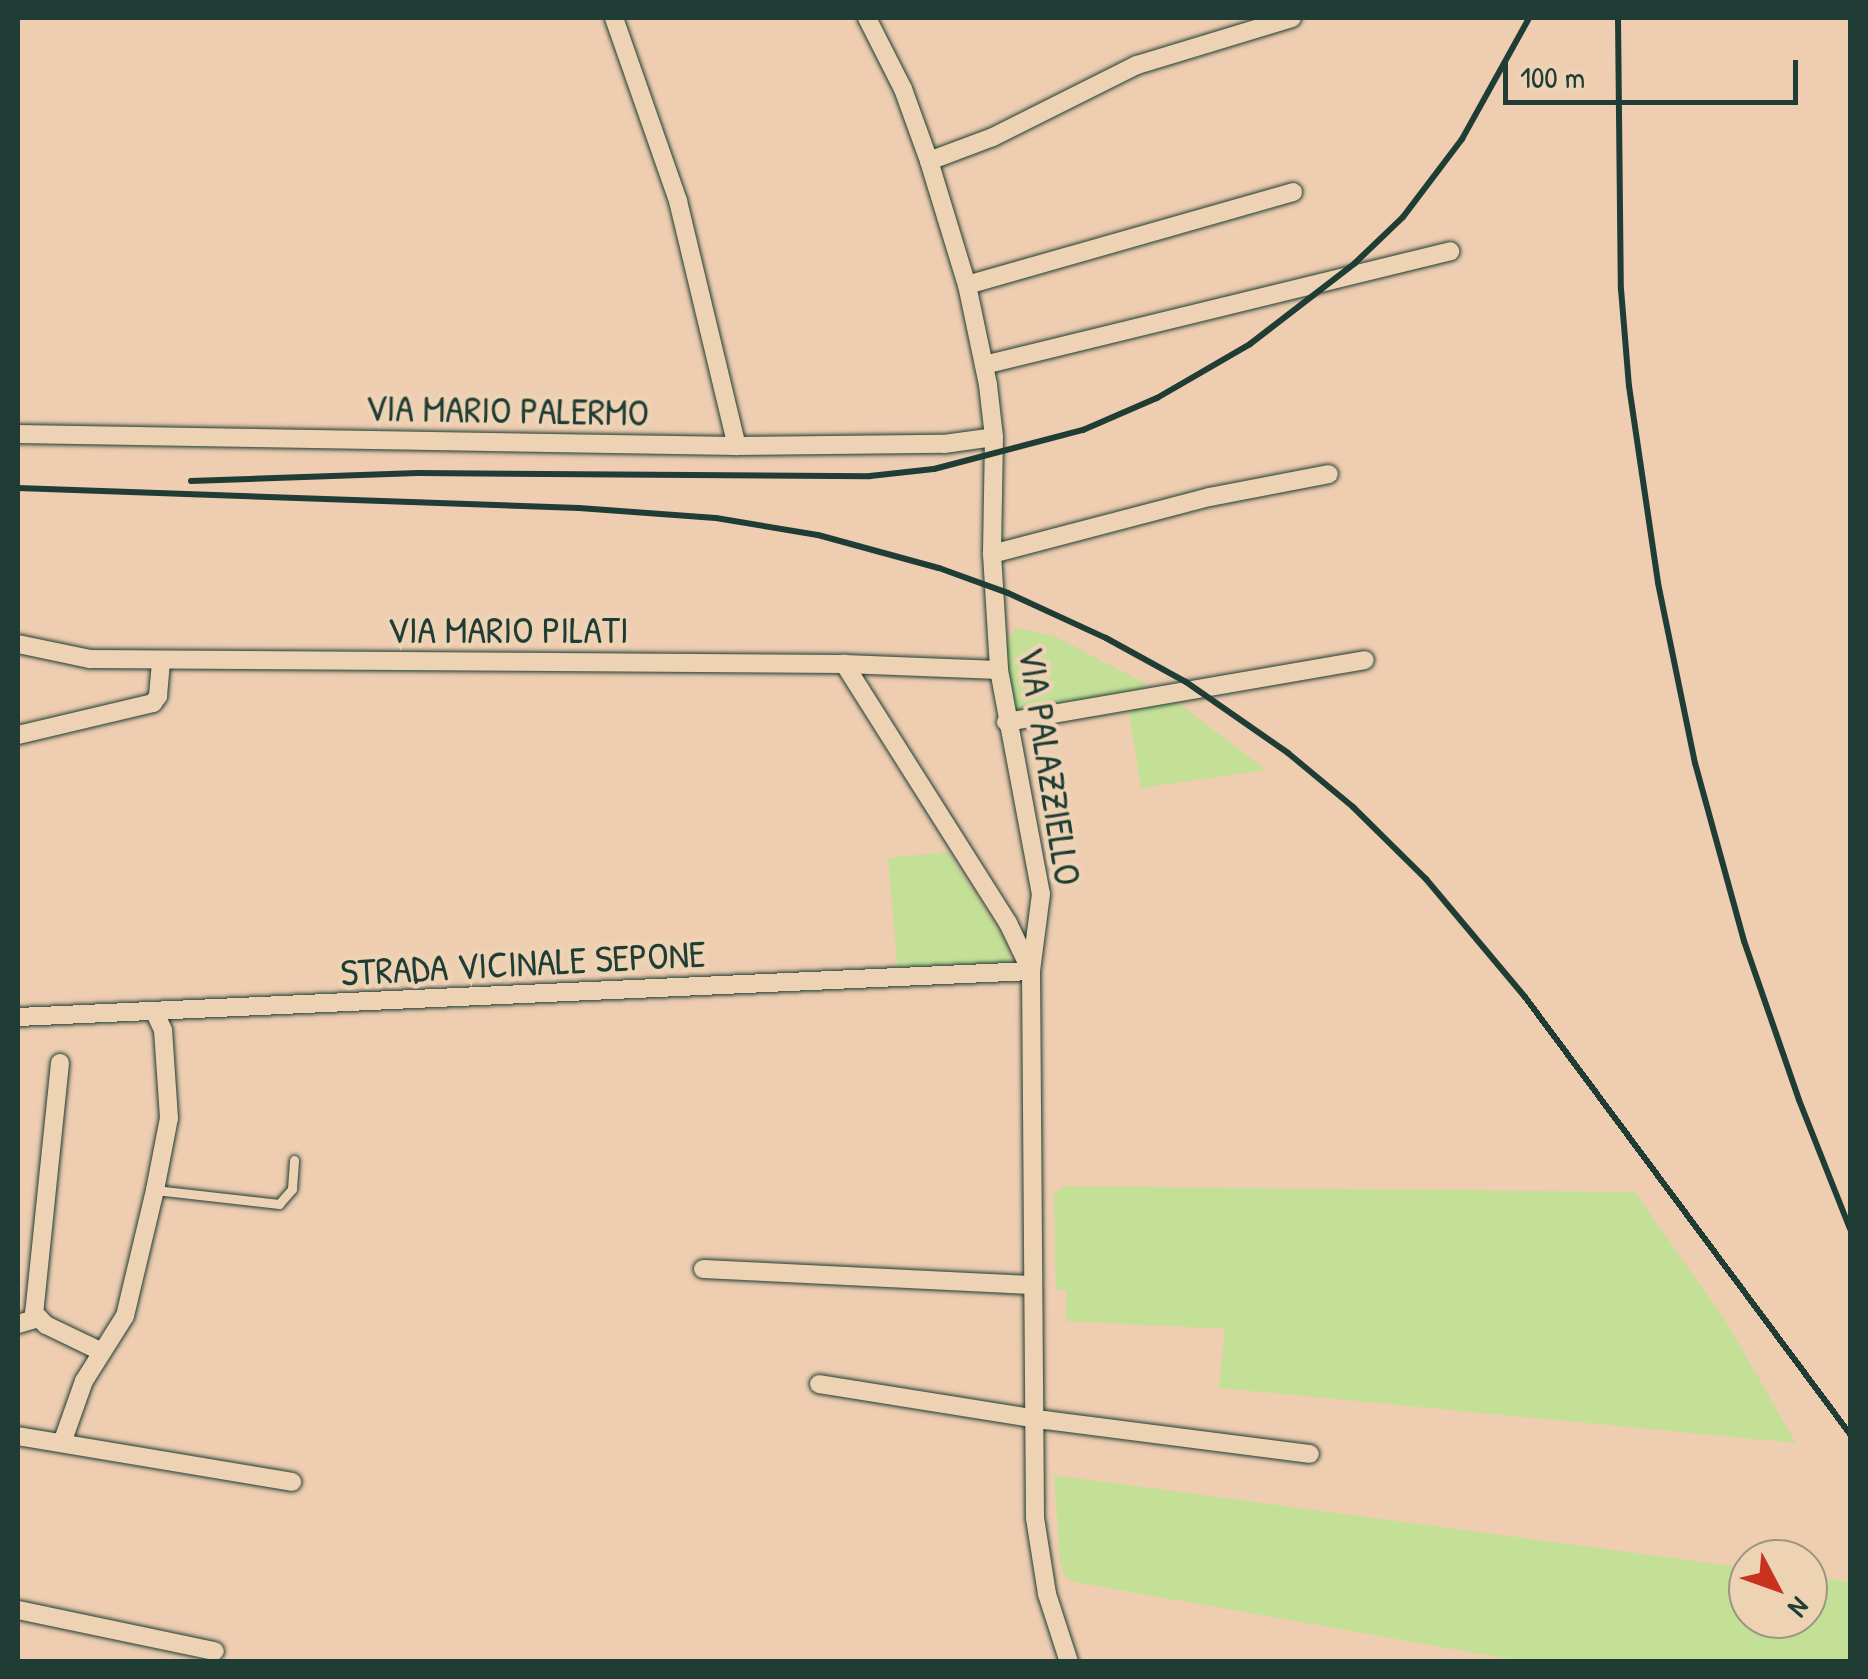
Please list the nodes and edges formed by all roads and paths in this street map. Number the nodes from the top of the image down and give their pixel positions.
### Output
1 (614, 18) edge
2 (866, 18) edge
3 (1292, 18) edge
4 (928, 162) junction
5 (1293, 192) dead end
6 (1450, 251) dead end
7 (968, 285) junction
8 (984, 365) junction
9 (18, 434) edge
10 (994, 437) junction
11 (737, 446) junction
12 (1329, 474) dead end
13 (992, 554) junction
14 (18, 644) edge
15 (161, 660) junction
16 (1365, 660) dead end
17 (844, 664) junction
18 (999, 670) junction
19 (1006, 722) junction
20 (18, 734) edge
21 (1031, 971) junction
22 (155, 1013) junction
23 (18, 1017) edge
24 (60, 1063) dead end
25 (294, 1160) dead end
26 (154, 1190) junction
27 (703, 1268) dead end
28 (1032, 1285) junction
29 (40, 1318) junction
30 (18, 1324) edge
31 (102, 1352) junction
32 (820, 1384) dead end
33 (1035, 1418) junction
34 (18, 1436) edge
35 (62, 1443) junction
36 (1310, 1454) dead end
37 (292, 1482) dead end
38 (18, 1610) edge
39 (215, 1651) dead end
40 (1069, 1662) edge

1 - 11 street
2 - 4 street, VIA PALAZZIELLO
3 - 4 street
4 - 7 street, VIA PALAZZIELLO
5 - 7 street
6 - 8 street
7 - 8 street, VIA PALAZZIELLO
8 - 10 street, VIA PALAZZIELLO
9 - 11 street, VIA MARIO PALERMO
10 - 11 street, VIA MARIO PALERMO
10 - 13 street, VIA PALAZZIELLO
12 - 13 street
13 - 18 street, VIA PALAZZIELLO
14 - 15 street, VIA MARIO PILATI
15 - 17 street, VIA MARIO PILATI
15 - 20 street
16 - 19 street
17 - 18 street, VIA MARIO PILATI
17 - 21 street
18 - 19 street, VIA PALAZZIELLO
19 - 21 street, VIA PALAZZIELLO
21 - 22 street, STRADA VICINALE SEPONE
21 - 28 street, VIA PALAZZIELLO
22 - 23 street, STRADA VICINALE SEPONE
22 - 26 street
24 - 29 street
25 - 26 lane
26 - 31 street
27 - 28 street
28 - 33 street, VIA PALAZZIELLO
29 - 30 street
29 - 31 street
31 - 35 street
32 - 33 street
33 - 36 street
33 - 40 street, VIA PALAZZIELLO
34 - 35 street
35 - 37 street
38 - 39 street

